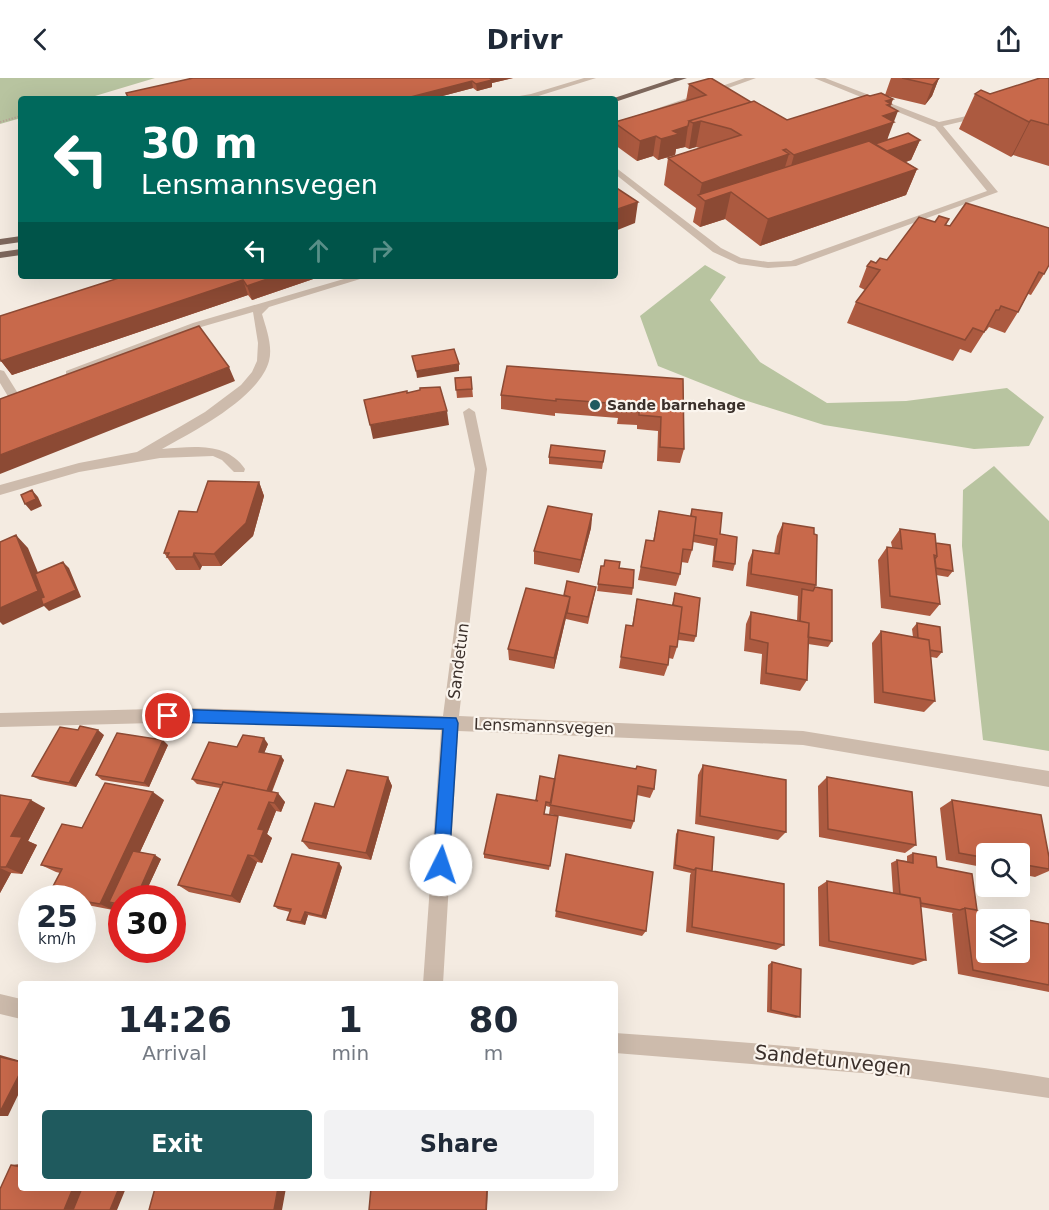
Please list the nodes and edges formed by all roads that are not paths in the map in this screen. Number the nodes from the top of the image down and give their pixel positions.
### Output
1 (592, 78) edge
2 (683, 78) edge
3 (752, 78) edge
4 (818, 78) edge
5 (532, 96) edge
6 (618, 98) edge
7 (992, 110) edge
8 (938, 124) junction
9 (618, 125) edge
10 (620, 180) edge
11 (18, 239) edge
12 (0, 242) edge
13 (18, 252) edge
14 (0, 255) edge
15 (355, 279) edge
16 (265, 305) junction
17 (0, 374) edge
18 (56, 379) edge
19 (0, 400) edge
20 (469, 412) dead end
21 (140, 456) junction
22 (238, 469) dead end
23 (0, 490) edge
24 (0, 720) edge
25 (450, 723) junction
26 (1049, 779) edge
27 (433, 981) edge
28 (0, 1004) edge
29 (18, 1007) edge
30 (618, 1043) edge
31 (1049, 1089) edge

1 - 5 street
2 - 6 main road
3 - 9 street
4 - 8 street
7 - 8 street
8 - 10 street
11 - 12 main road
13 - 14 main road
15 - 16 street
16 - 18 street
16 - 21 street
17 - 19 street
20 - 25 street, Sandetun
21 - 22 street
21 - 23 street
24 - 25 street, Lensmannsvegen
25 - 26 street, Lensmannsvegen
25 - 27 street, Sandetun
28 - 29 street
30 - 31 street, Sandetunvegen

